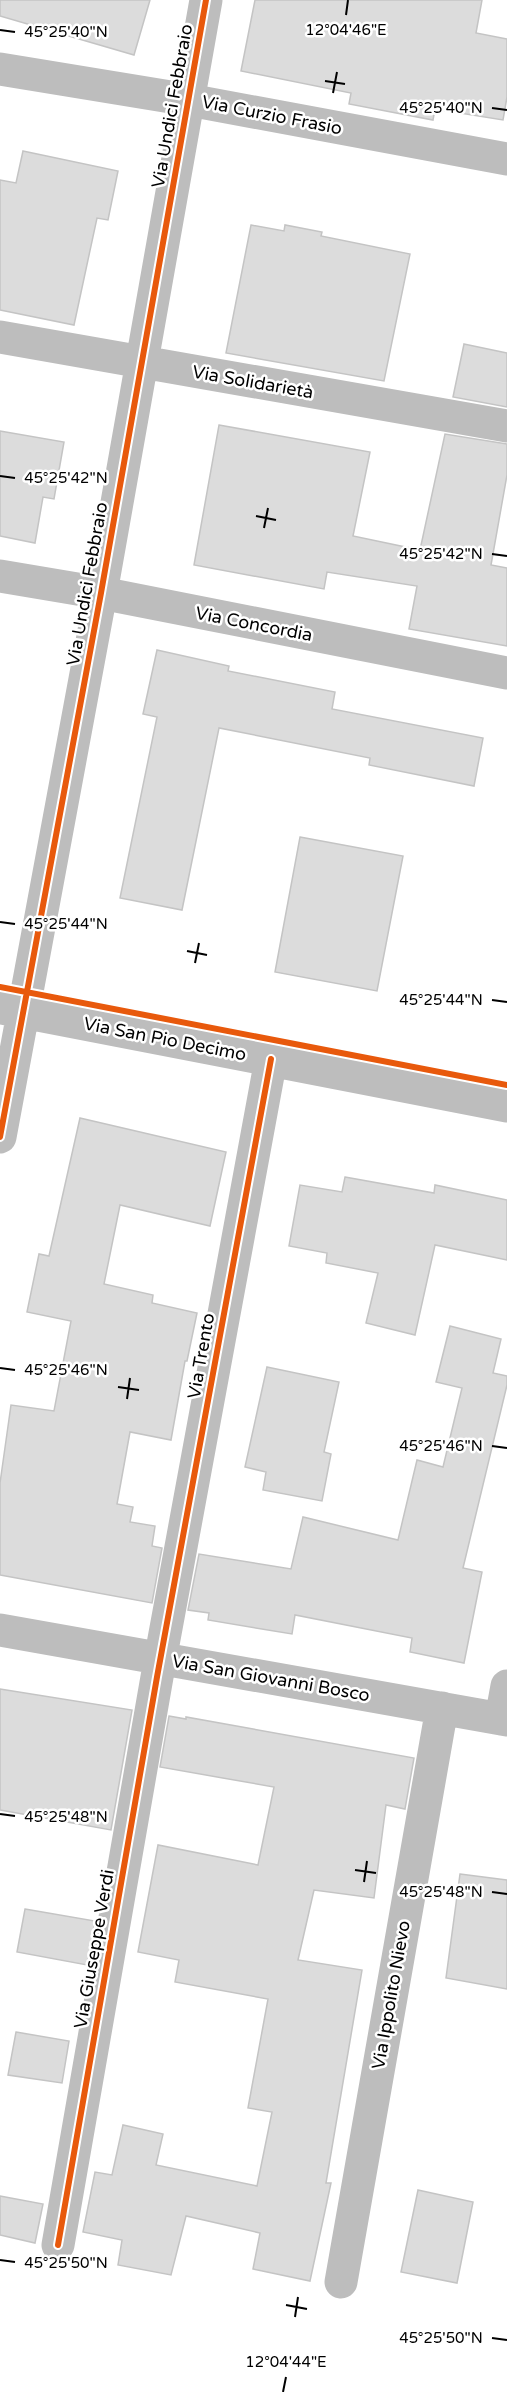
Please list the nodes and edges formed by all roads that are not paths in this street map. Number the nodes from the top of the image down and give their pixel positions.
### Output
1 (206, 0) edge
2 (0, 69) edge
3 (189, 100) junction
4 (507, 159) edge
5 (0, 337) edge
6 (142, 362) junction
7 (507, 426) edge
8 (0, 576) edge
9 (100, 593) junction
10 (507, 673) edge
11 (11, 1009) edge
12 (270, 1059) junction
13 (507, 1106) edge
14 (0, 1137) edge
15 (0, 1630) edge
16 (160, 1658) junction
17 (507, 1686) edge
18 (442, 1708) junction
19 (504, 1720) edge
20 (58, 2246) dead end
21 (341, 2282) dead end

1 - 3 street, Via Undici Febbraio
2 - 3 street, Via Curzio Frasio
3 - 4 street, Via Curzio Frasio
3 - 6 street, Via Undici Febbraio
5 - 6 street, Via Solidarietà
6 - 7 street, Via Solidarietà
6 - 9 street, Via Undici Febbraio
8 - 9 street, Via Concordia
9 - 10 street, Via Concordia
9 - 11 street, Via Undici Febbraio
11 - 12 street, Via San Pio Decimo
11 - 14 street, Via Undici Febbraio
12 - 13 street, Via San Pio Decimo
12 - 16 street, Via Trento
15 - 16 street, Via San Giovanni Bosco
16 - 18 street, Via San Giovanni Bosco
16 - 20 street, Via Giuseppe Verdi
17 - 19 street
18 - 19 street, Via San Giovanni Bosco
18 - 21 street, Via Ippolito Nievo

